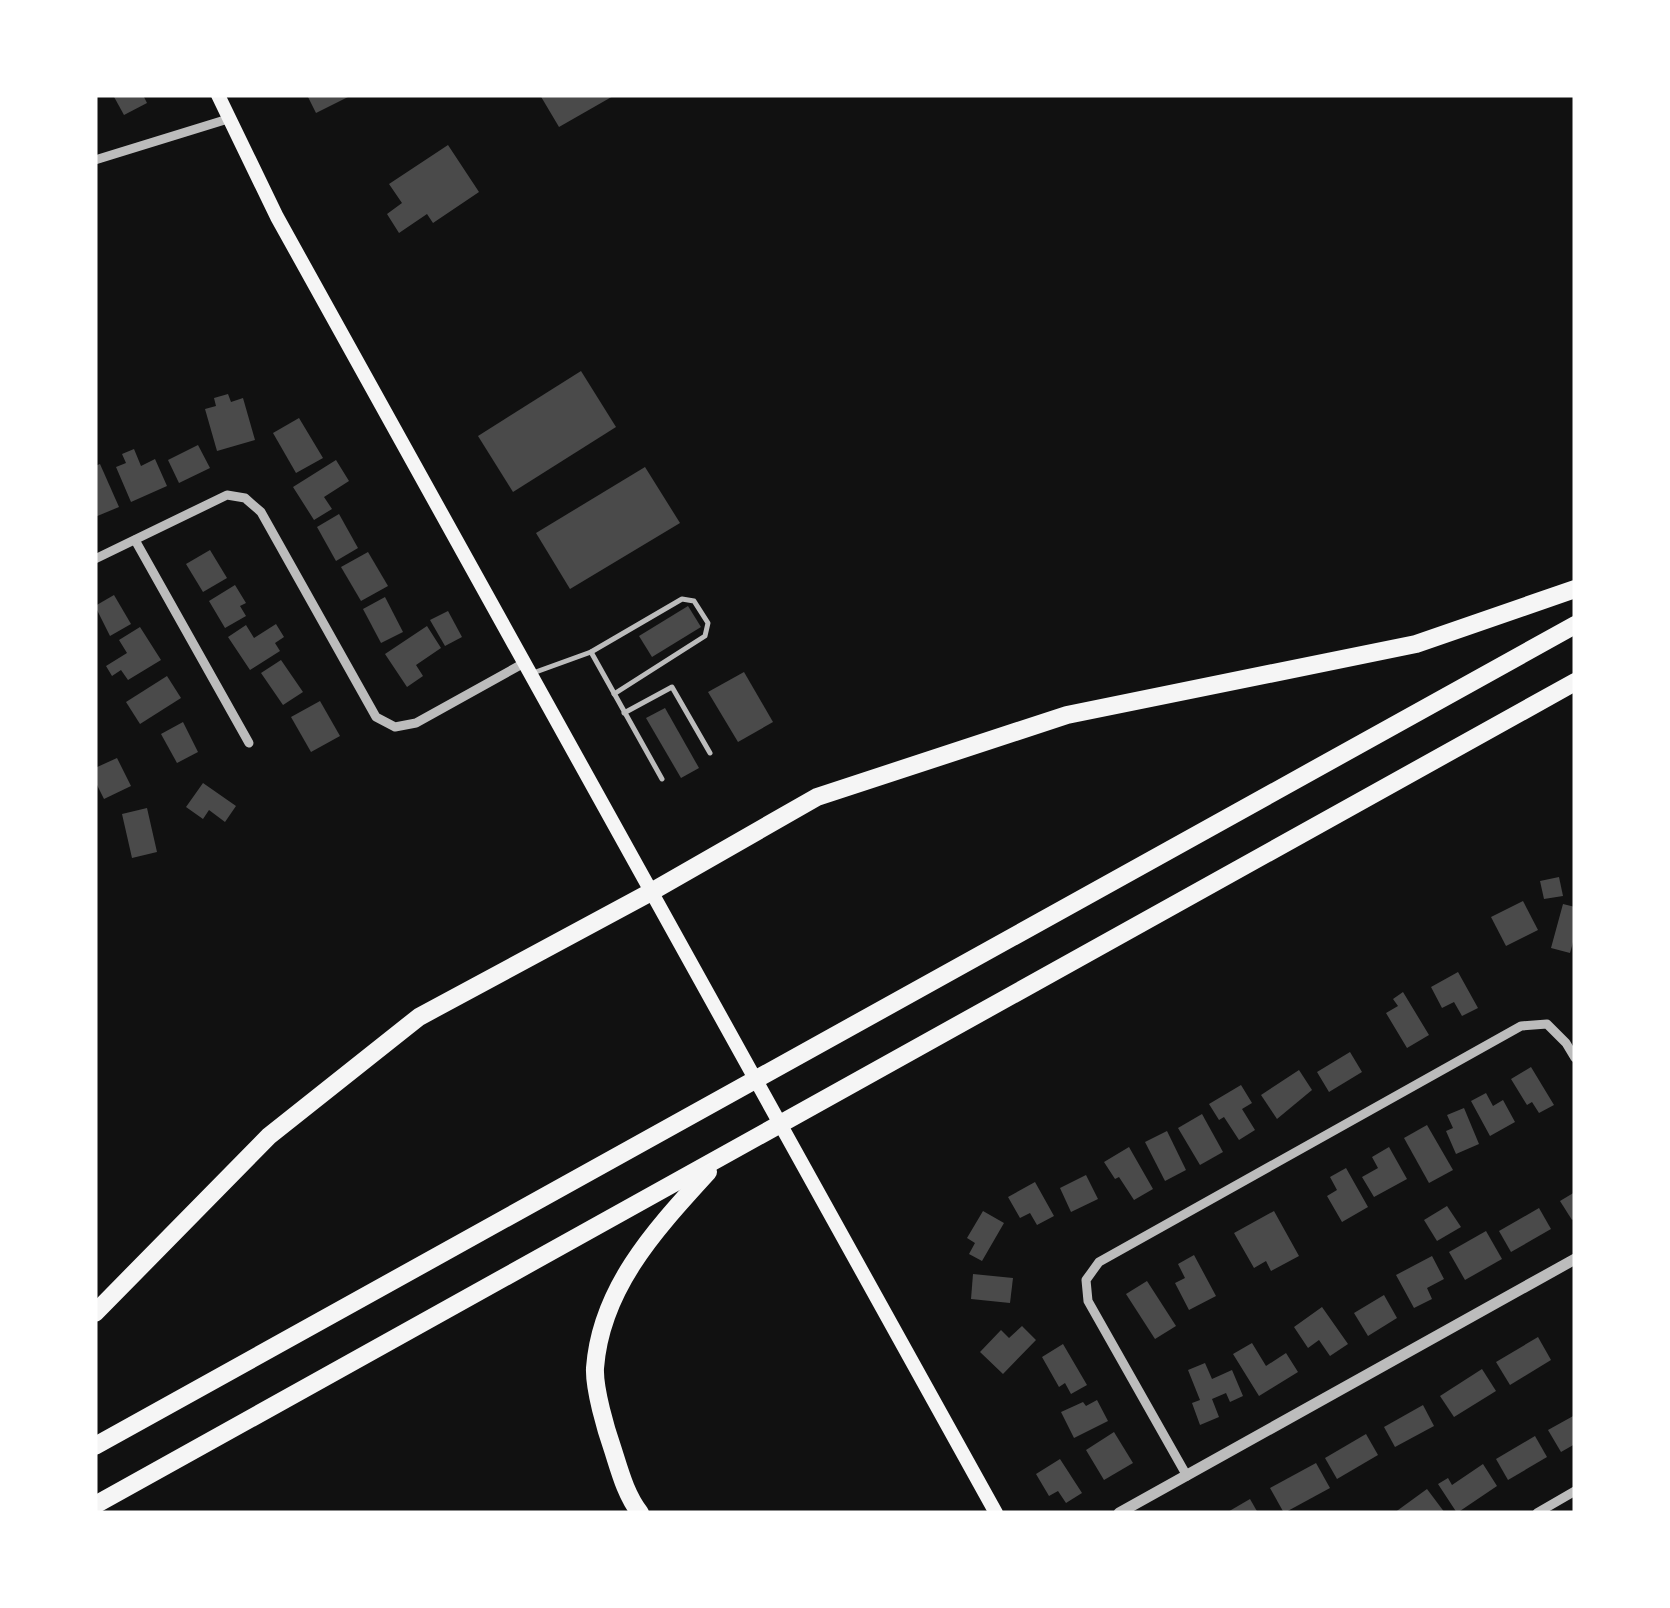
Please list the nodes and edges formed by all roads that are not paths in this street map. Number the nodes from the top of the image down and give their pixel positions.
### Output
1 (218, 95) edge
2 (228, 119) junction
3 (95, 160) edge
4 (135, 540) junction
5 (95, 559) edge
6 (1575, 589) edge
7 (1575, 625) edge
8 (590, 652) junction
9 (527, 669) junction
10 (1575, 682) edge
11 (614, 694) junction
12 (624, 713) junction
13 (249, 744) dead end
14 (710, 753) dead end
15 (662, 780) dead end
16 (651, 892) junction
17 (1575, 1058) edge
18 (718, 1160) junction
19 (1575, 1258) edge
20 (95, 1313) edge
21 (95, 1446) edge
22 (1187, 1476) junction
23 (1575, 1491) edge
24 (95, 1505) edge
25 (640, 1513) edge
26 (996, 1513) edge
27 (1119, 1513) edge
28 (1537, 1513) edge

1 - 2 main road
2 - 3 street
2 - 9 main road
4 - 5 street
4 - 9 street
4 - 13 street
6 - 16 highway
7 - 21 highway
8 - 9 lane
8 - 11 lane
8 - 11 lane
9 - 16 main road
10 - 18 highway
11 - 12 lane
12 - 14 lane
12 - 15 lane
16 - 20 highway
16 - 26 main road
17 - 22 street
18 - 24 highway
18 - 25 highway
19 - 22 street
22 - 27 street
23 - 28 street

